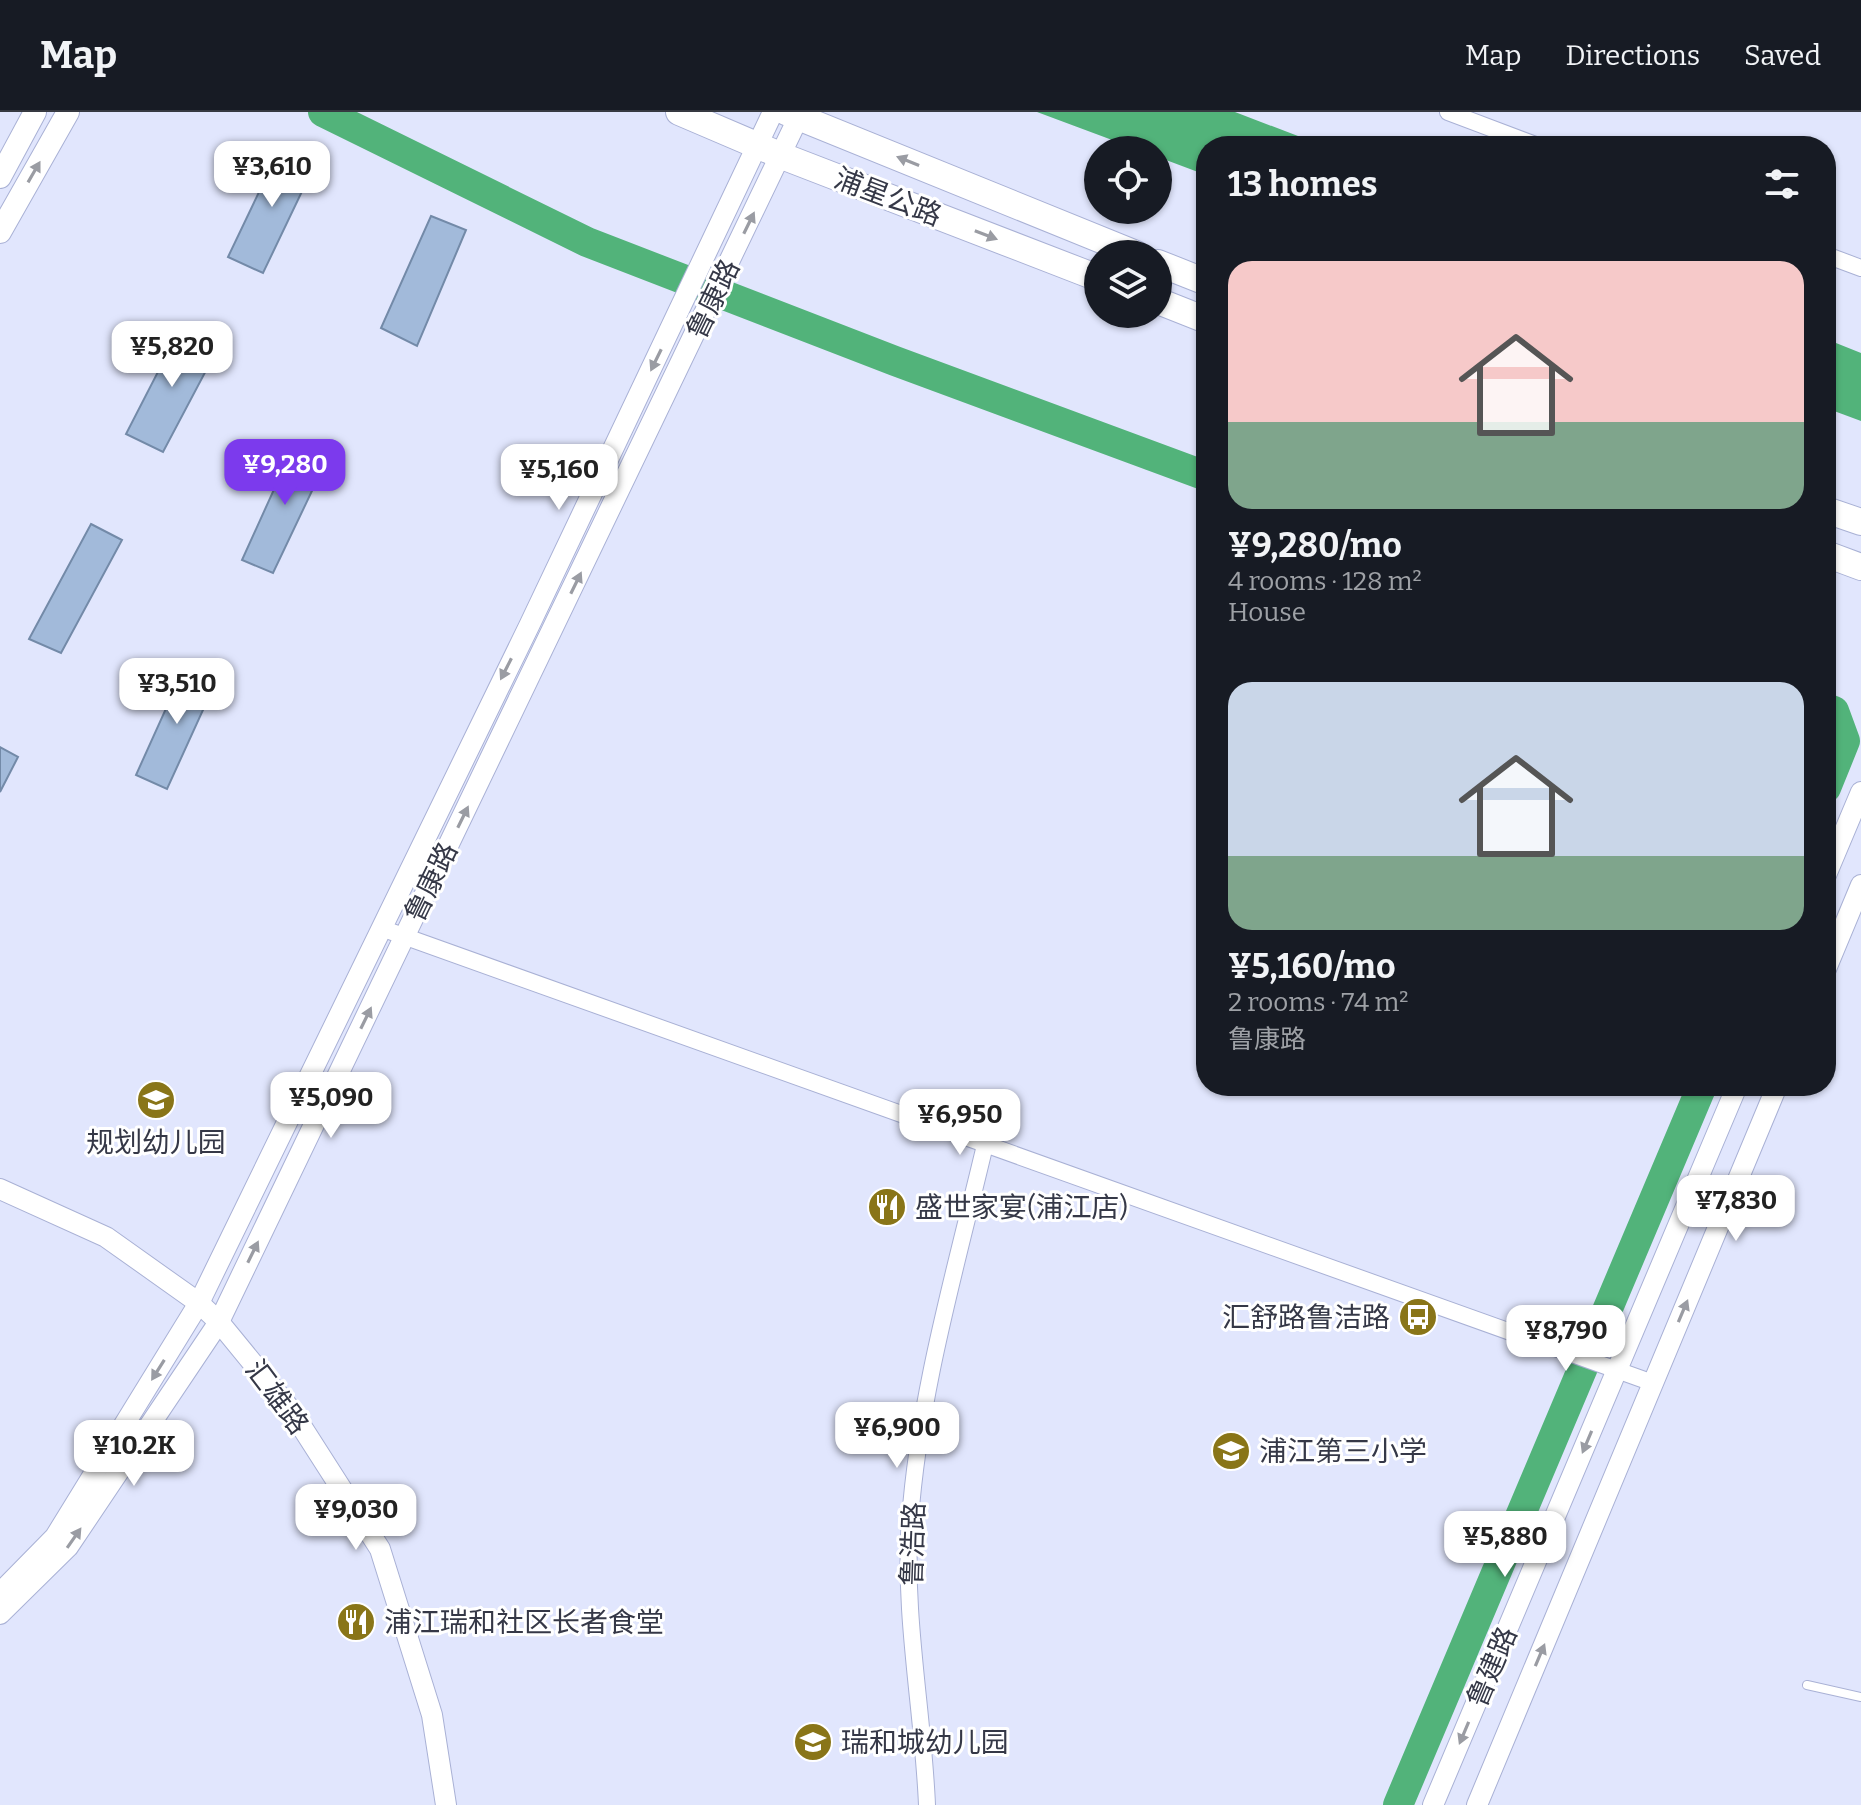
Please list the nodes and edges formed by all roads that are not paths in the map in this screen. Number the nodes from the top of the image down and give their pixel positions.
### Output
1 (35, 112) edge
2 (68, 112) edge
3 (679, 112) edge
4 (1448, 112) edge
5 (790, 113) edge
6 (1512, 136) edge
7 (770, 151) junction
8 (0, 177) edge
9 (0, 232) edge
10 (1102, 240) edge
11 (1836, 259) edge
12 (1861, 268) edge
13 (1172, 269) edge
14 (1084, 273) edge
15 (1196, 278) edge
16 (1172, 307) edge
17 (1196, 316) edge
18 (1836, 513) edge
19 (1861, 522) edge
20 (1836, 558) edge
21 (1861, 567) edge
22 (1861, 792) edge
23 (1836, 851) edge
24 (1861, 885) edge
25 (381, 928) junction
26 (404, 938) junction
27 (1836, 945) edge
28 (1733, 1096) edge
29 (1773, 1096) edge
30 (985, 1145) junction
31 (0, 1189) edge
32 (199, 1303) junction
33 (219, 1322) junction
34 (1617, 1370) junction
35 (1653, 1383) junction
36 (0, 1593) edge
37 (0, 1614) edge
38 (1807, 1685) dead end
39 (1861, 1697) edge
40 (446, 1805) edge
41 (927, 1805) edge
42 (1433, 1805) edge
43 (1477, 1805) edge

1 - 8 main road
9 -> 2 main road
3 - 7 main road, 浦星公路
4 - 6 street
5 - 7 street, 鲁康路
10 -> 5 main road, 浦星公路
7 -> 14 main road, 浦星公路
7 -> 25 street, 鲁康路
26 -> 7 street, 鲁康路
11 - 12 street
13 - 15 main road
16 - 17 main road
18 - 19 main road
20 - 21 main road
22 - 23 street
24 - 27 street
25 - 26 street
25 - 32 street, 鲁康路
26 - 30 street
33 -> 26 street, 鲁康路
28 - 34 street, 鲁建路
35 -> 29 street, 鲁建路
30 - 34 street
30 - 41 street, 鲁浩路
31 - 32 street, 汇雄路
32 - 33 street, 汇雄路
32 -> 36 street, 鲁康路
37 -> 33 street, 鲁康路
33 - 40 street, 汇雄路
34 - 35 street
34 -> 42 street, 鲁建路
43 -> 35 street, 鲁建路
38 - 39 lane

